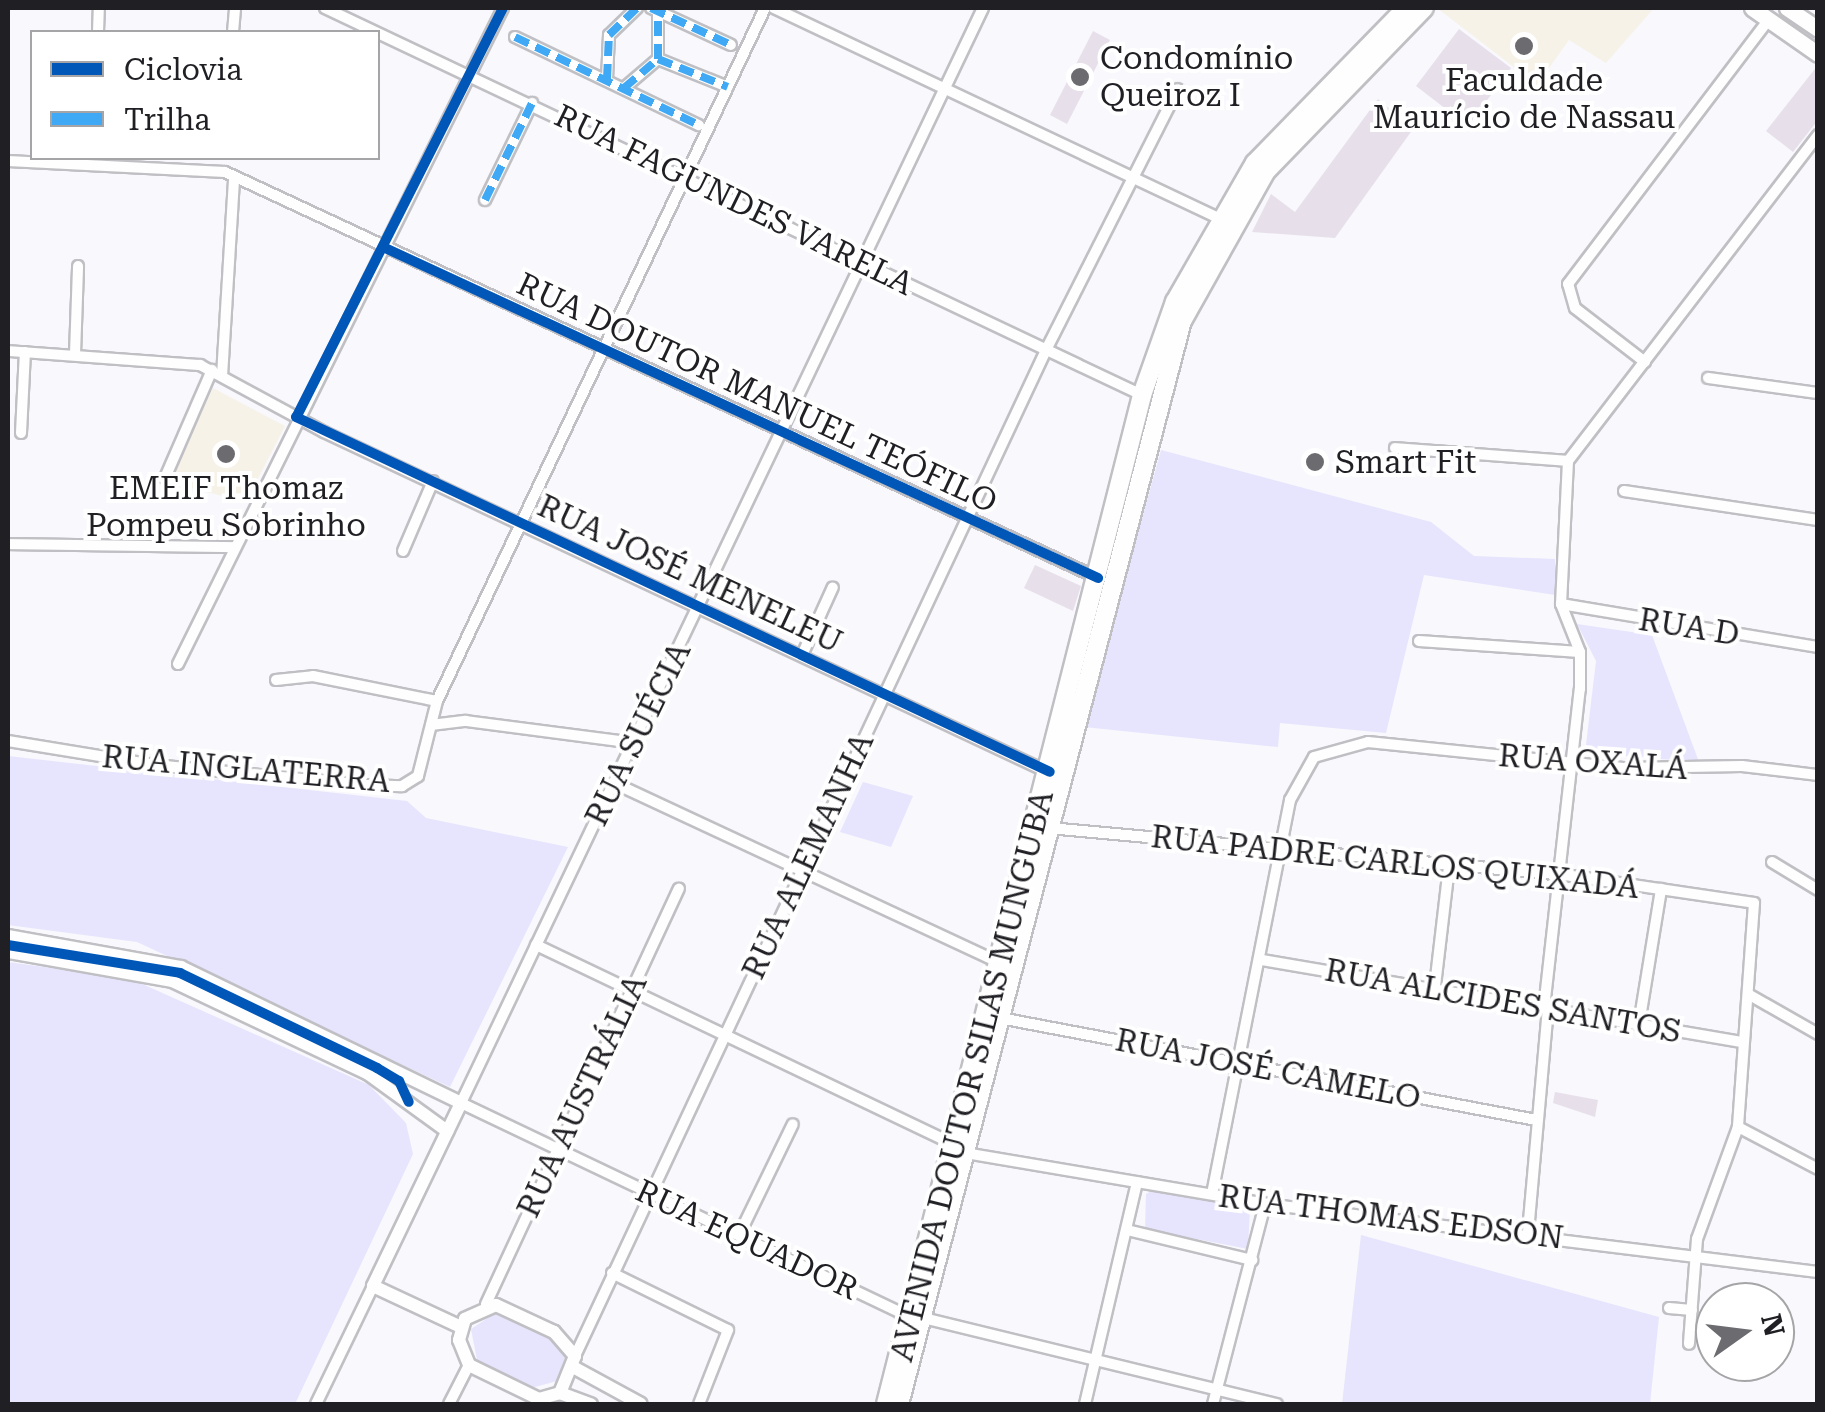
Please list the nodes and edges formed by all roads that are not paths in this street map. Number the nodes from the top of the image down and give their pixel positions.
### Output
1 (325, 8) edge
2 (503, 8) edge
3 (638, 8) edge
4 (765, 8) edge
5 (774, 8) edge
6 (983, 8) edge
7 (1406, 8) edge
8 (1424, 8) edge
9 (1752, 8) edge
10 (1787, 8) edge
11 (654, 9) edge
12 (1768, 19) junction
13 (1818, 29) edge
14 (374, 30) edge
15 (380, 33) edge
16 (516, 37) dead end
17 (730, 45) dead end
18 (1818, 54) edge
19 (658, 60) junction
20 (469, 73) junction
21 (607, 79) junction
22 (728, 87) junction
23 (945, 87) junction
24 (624, 88) junction
25 (1178, 89) dead end
26 (532, 103) junction
27 (699, 124) dead end
28 (1818, 135) edge
29 (226, 160) edge
30 (8, 161) edge
31 (138, 161) edge
32 (230, 175) junction
33 (686, 176) junction
34 (1133, 177) junction
35 (485, 200) dead end
36 (1224, 222) junction
37 (383, 247) junction
38 (864, 262) junction
39 (78, 266) dead end
40 (1047, 348) junction
41 (606, 351) junction
42 (8, 352) edge
43 (25, 352) junction
44 (75, 354) junction
45 (1645, 362) junction
46 (217, 373) junction
47 (1708, 378) dead end
48 (1818, 393) edge
49 (1142, 395) junction
50 (296, 417) junction
51 (21, 433) dead end
52 (782, 435) junction
53 (1396, 448) dead end
54 (1568, 461) junction
55 (165, 478) dead end
56 (433, 481) junction
57 (1624, 492) dead end
58 (969, 519) junction
59 (1818, 520) edge
60 (524, 525) junction
61 (8, 544) edge
62 (235, 547) junction
63 (403, 551) dead end
64 (1104, 581) junction
65 (833, 587) dead end
66 (1560, 604) junction
67 (700, 606) junction
68 (1419, 641) dead end
69 (1818, 647) edge
70 (803, 652) junction
71 (1580, 652) junction
72 (178, 664) dead end
73 (276, 680) dead end
74 (884, 692) junction
75 (438, 701) junction
76 (432, 725) junction
77 (8, 740) edge
78 (636, 743) junction
79 (1576, 764) junction
80 (1056, 775) junction
81 (1818, 776) edge
82 (614, 783) junction
83 (1042, 827) junction
84 (1284, 851) junction
85 (1772, 862) dead end
86 (1450, 866) junction
87 (801, 873) junction
88 (1565, 876) junction
89 (679, 889) dead end
90 (1661, 889) junction
91 (1818, 890) edge
92 (8, 936) edge
93 (536, 945) junction
94 (8, 952) edge
95 (1262, 960) junction
96 (998, 962) junction
97 (1435, 986) junction
98 (632, 990) junction
99 (1748, 994) junction
100 (1546, 1008) junction
101 (1000, 1018) junction
102 (1639, 1024) junction
103 (1818, 1034) edge
104 (724, 1036) junction
105 (1744, 1042) junction
106 (1243, 1065) junction
107 (426, 1083) junction
108 (461, 1103) junction
109 (415, 1107) junction
110 (1536, 1120) junction
111 (793, 1124) dead end
112 (1738, 1127) junction
113 (447, 1131) junction
114 (554, 1148) junction
115 (958, 1148) junction
116 (1818, 1169) edge
117 (1137, 1182) junction
118 (649, 1194) junction
119 (1212, 1194) junction
120 (1265, 1204) junction
121 (1127, 1230) junction
122 (1528, 1232) junction
123 (739, 1235) junction
124 (1252, 1260) junction
125 (1695, 1262) junction
126 (1818, 1272) edge
127 (612, 1273) junction
128 (373, 1286) junction
129 (486, 1304) junction
130 (1669, 1308) dead end
131 (1692, 1310) junction
132 (918, 1317) junction
133 (460, 1326) junction
134 (1689, 1344) dead end
135 (1094, 1361) junction
136 (574, 1362) junction
137 (469, 1365) junction
138 (560, 1393) junction
139 (1214, 1398) edge
140 (573, 1401) edge
141 (316, 1404) edge
142 (449, 1404) edge
143 (591, 1404) edge
144 (641, 1404) edge
145 (699, 1404) edge
146 (886, 1404) edge
147 (899, 1404) edge
148 (1085, 1404) edge
149 (1277, 1404) edge

1 - 14 street, RUA FAGUNDES VARELA
2 - 20 street
3 - 21 street
4 - 22 street, RUA INGLATERRA
5 - 23 street
6 - 23 street, RUA SUÉCIA
7 - 36 main road, AVENIDA DOUTOR SILAS MUNGUBA
8 - 36 main road, AVENIDA DOUTOR SILAS MUNGUBA
9 - 12 main road
10 - 13 main road
11 - 17 street
11 - 19 street
12 - 18 main road
12 - 45 street
15 - 20 street, RUA FAGUNDES VARELA
16 - 21 street
19 - 22 street
19 - 24 street
20 - 26 street, RUA FAGUNDES VARELA
20 - 37 street
21 - 24 street
22 - 33 street, RUA INGLATERRA
23 - 34 street
23 - 38 street, RUA SUÉCIA
24 - 27 street
25 - 34 street, RUA ALEMANHA
26 - 33 street, RUA FAGUNDES VARELA
26 - 35 street
28 - 45 street
29 - 32 street
30 - 31 street, RUA DOUTOR MANUEL TEÓFILO
31 - 32 street, RUA DOUTOR MANUEL TEÓFILO
32 - 37 street, RUA DOUTOR MANUEL TEÓFILO
32 - 46 street
33 - 38 street, RUA FAGUNDES VARELA
33 - 41 street, RUA INGLATERRA
34 - 36 street
34 - 40 street, RUA ALEMANHA
36 - 49 main road, AVENIDA DOUTOR SILAS MUNGUBA
36 - 64 main road, AVENIDA DOUTOR SILAS MUNGUBA
37 - 41 street, RUA DOUTOR MANUEL TEÓFILO
37 - 50 street
38 - 40 street, RUA FAGUNDES VARELA
38 - 52 street, RUA SUÉCIA
39 - 44 street
40 - 49 street, RUA FAGUNDES VARELA
40 - 58 street, RUA ALEMANHA
41 - 52 street, RUA DOUTOR MANUEL TEÓFILO
41 - 60 street, RUA INGLATERRA
42 - 43 street, RUA JOSÉ MENELEU
43 - 44 street, RUA JOSÉ MENELEU
43 - 51 street
44 - 46 street, RUA JOSÉ MENELEU
45 - 54 street
46 - 50 street, RUA JOSÉ MENELEU
46 - 55 street
47 - 48 street
49 - 64 main road, AVENIDA DOUTOR SILAS MUNGUBA
50 - 56 street, RUA JOSÉ MENELEU
50 - 62 street
52 - 58 street, RUA DOUTOR MANUEL TEÓFILO
52 - 67 street, RUA SUÉCIA
53 - 54 street
54 - 66 street
56 - 60 street, RUA JOSÉ MENELEU
56 - 63 street
57 - 59 street
58 - 64 street, RUA DOUTOR MANUEL TEÓFILO
58 - 74 street, RUA ALEMANHA
60 - 67 street, RUA JOSÉ MENELEU
60 - 75 street, RUA INGLATERRA
61 - 62 street
62 - 72 street
64 - 80 main road, AVENIDA DOUTOR SILAS MUNGUBA
65 - 70 street
66 - 69 street, RUA D
66 - 71 street
67 - 70 street, RUA JOSÉ MENELEU
67 - 78 street, RUA SUÉCIA
68 - 71 street
70 - 74 street, RUA JOSÉ MENELEU
71 - 79 street
73 - 75 street
74 - 80 street, RUA JOSÉ MENELEU
74 - 87 street, RUA ALEMANHA
75 - 76 street, RUA INGLATERRA
76 - 77 street, RUA INGLATERRA
76 - 78 street
78 - 82 street, RUA SUÉCIA
79 - 81 street, RUA OXALÁ
79 - 84 street, RUA OXALÁ
79 - 88 street
80 - 83 main road, AVENIDA DOUTOR SILAS MUNGUBA
82 - 87 street
82 - 93 street, RUA SUÉCIA
83 - 84 street, RUA PADRE CARLOS QUIXADÁ
83 - 96 main road, AVENIDA DOUTOR SILAS MUNGUBA
83 - 101 main road, AVENIDA DOUTOR SILAS MUNGUBA
84 - 86 street, RUA PADRE CARLOS QUIXADÁ
84 - 95 street
85 - 91 street
86 - 88 street, RUA PADRE CARLOS QUIXADÁ
86 - 97 street
87 - 96 street
87 - 104 street, RUA ALEMANHA
88 - 90 street, RUA PADRE CARLOS QUIXADÁ
88 - 100 street
89 - 98 street, RUA AUSTRÁLIA
90 - 99 street, RUA PADRE CARLOS QUIXADÁ
90 - 102 street
92 - 107 street
93 - 98 street, RUA THOMAS EDSON
93 - 108 street, RUA SUÉCIA
94 - 109 street
95 - 97 street, RUA ALCIDES SANTOS
95 - 106 street
96 - 115 main road, AVENIDA DOUTOR SILAS MUNGUBA
97 - 100 street, RUA ALCIDES SANTOS
98 - 104 street, RUA THOMAS EDSON
98 - 114 street, RUA AUSTRÁLIA
99 - 103 street
99 - 105 street
100 - 102 street, RUA ALCIDES SANTOS
100 - 110 street
101 - 106 street, RUA JOSÉ CAMELO
101 - 115 main road, AVENIDA DOUTOR SILAS MUNGUBA
102 - 105 street, RUA ALCIDES SANTOS
104 - 115 street, RUA THOMAS EDSON
104 - 118 street, RUA ALEMANHA
105 - 112 street
106 - 110 street, RUA JOSÉ CAMELO
106 - 119 street
107 - 108 street
107 - 109 street
108 - 113 street, RUA SUÉCIA
108 - 114 street, RUA EQUADOR
109 - 113 street
110 - 122 street
111 - 123 street
112 - 116 street
112 - 125 street
113 - 128 street, RUA SUÉCIA
114 - 118 street, RUA EQUADOR
114 - 129 street, RUA AUSTRÁLIA
115 - 117 street, RUA THOMAS EDSON
115 - 132 main road, AVENIDA DOUTOR SILAS MUNGUBA
117 - 119 street, RUA THOMAS EDSON
117 - 121 street
118 - 123 street, RUA EQUADOR
118 - 127 street, RUA ALEMANHA
119 - 120 street, RUA THOMAS EDSON
120 - 122 street, RUA THOMAS EDSON
120 - 124 street
121 - 124 street
121 - 135 street
122 - 125 street, RUA THOMAS EDSON
123 - 132 street, RUA EQUADOR
124 - 139 street
125 - 126 street, RUA THOMAS EDSON
125 - 131 street
127 - 136 street, RUA ALEMANHA
127 - 145 street
128 - 133 street
128 - 141 street, RUA SUÉCIA
129 - 133 street
129 - 136 street
130 - 131 street
131 - 134 street
132 - 135 street, RUA EQUADOR
132 - 146 main road, AVENIDA DOUTOR SILAS MUNGUBA
132 - 147 main road, AVENIDA DOUTOR SILAS MUNGUBA
133 - 137 street
135 - 139 street, RUA EQUADOR
135 - 148 street
136 - 138 street
136 - 144 street
137 - 138 street
137 - 142 street
138 - 140 street
139 - 149 street, RUA EQUADOR
140 - 143 street

